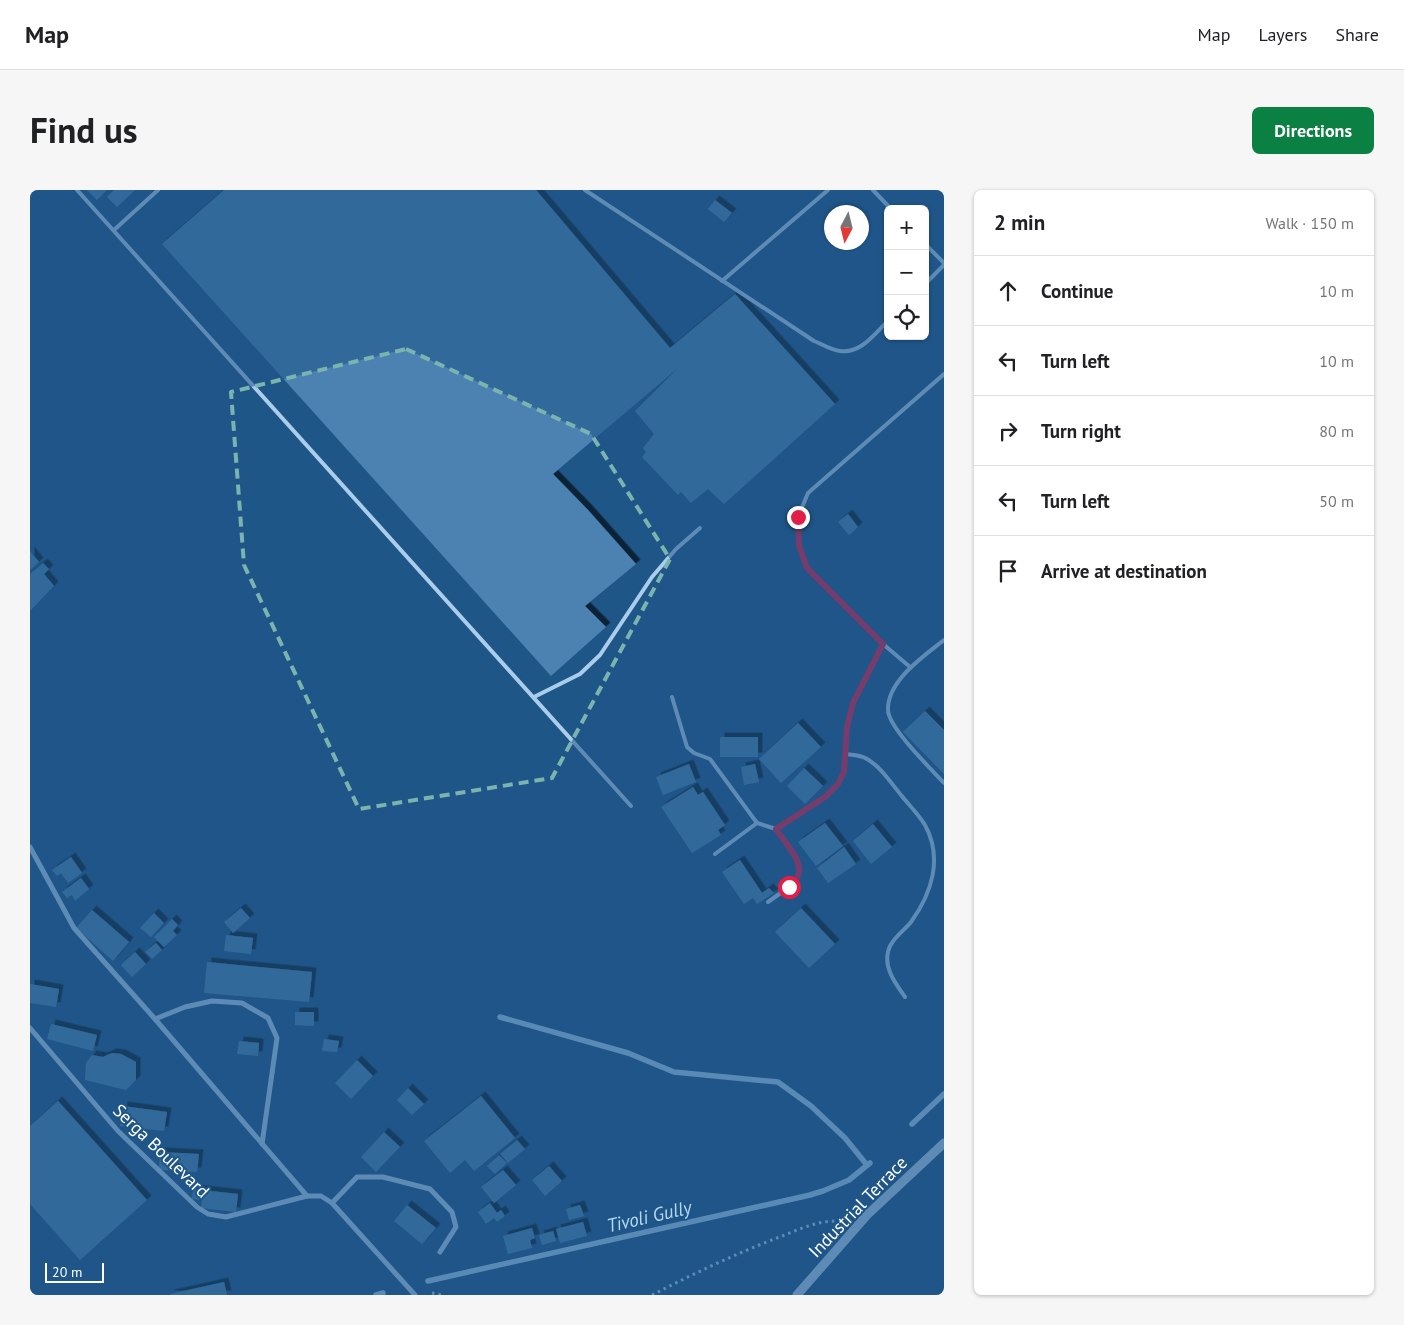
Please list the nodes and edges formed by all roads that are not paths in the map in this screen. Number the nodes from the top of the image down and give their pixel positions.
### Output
1 (78, 190) edge
2 (158, 190) edge
3 (585, 190) edge
4 (828, 190) edge
5 (873, 190) edge
6 (887, 205) edge
7 (114, 230) junction
8 (929, 248) edge
9 (944, 264) edge
10 (929, 280) edge
11 (722, 281) junction
12 (884, 325) edge
13 (944, 374) edge
14 (700, 528) dead end
15 (944, 640) edge
16 (883, 644) junction
17 (910, 667) junction
18 (534, 697) junction
19 (672, 697) dead end
20 (845, 754) junction
21 (944, 783) edge
22 (631, 806) dead end
23 (757, 823) junction
24 (776, 829) junction
25 (30, 847) edge
26 (715, 854) dead end
27 (768, 902) dead end
28 (905, 997) dead end
29 (155, 1019) junction
30 (30, 1028) edge
31 (944, 1143) edge
32 (262, 1144) junction
33 (307, 1196) junction
34 (332, 1202) junction
35 (440, 1252) dead end
36 (415, 1295) edge
37 (797, 1295) edge

1 - 7 lane
2 - 7 lane
3 - 11 lane
4 - 11 lane
5 - 6 lane
7 - 18 lane
8 - 9 lane
9 - 10 lane
11 - 12 lane
13 - 16 lane
14 - 18 lane
15 - 17 lane
16 - 17 lane
16 - 20 lane
17 - 21 lane
18 - 22 lane
19 - 23 lane
20 - 24 lane
20 - 28 lane
23 - 24 lane
23 - 26 lane
24 - 27 lane
25 - 29 street
29 - 32 street
29 - 32 street
30 - 33 street, Serga Boulevard
31 - 37 street, Industrial Terrace
32 - 33 street
33 - 34 street, Serga Boulevard
34 - 35 street
34 - 36 street

